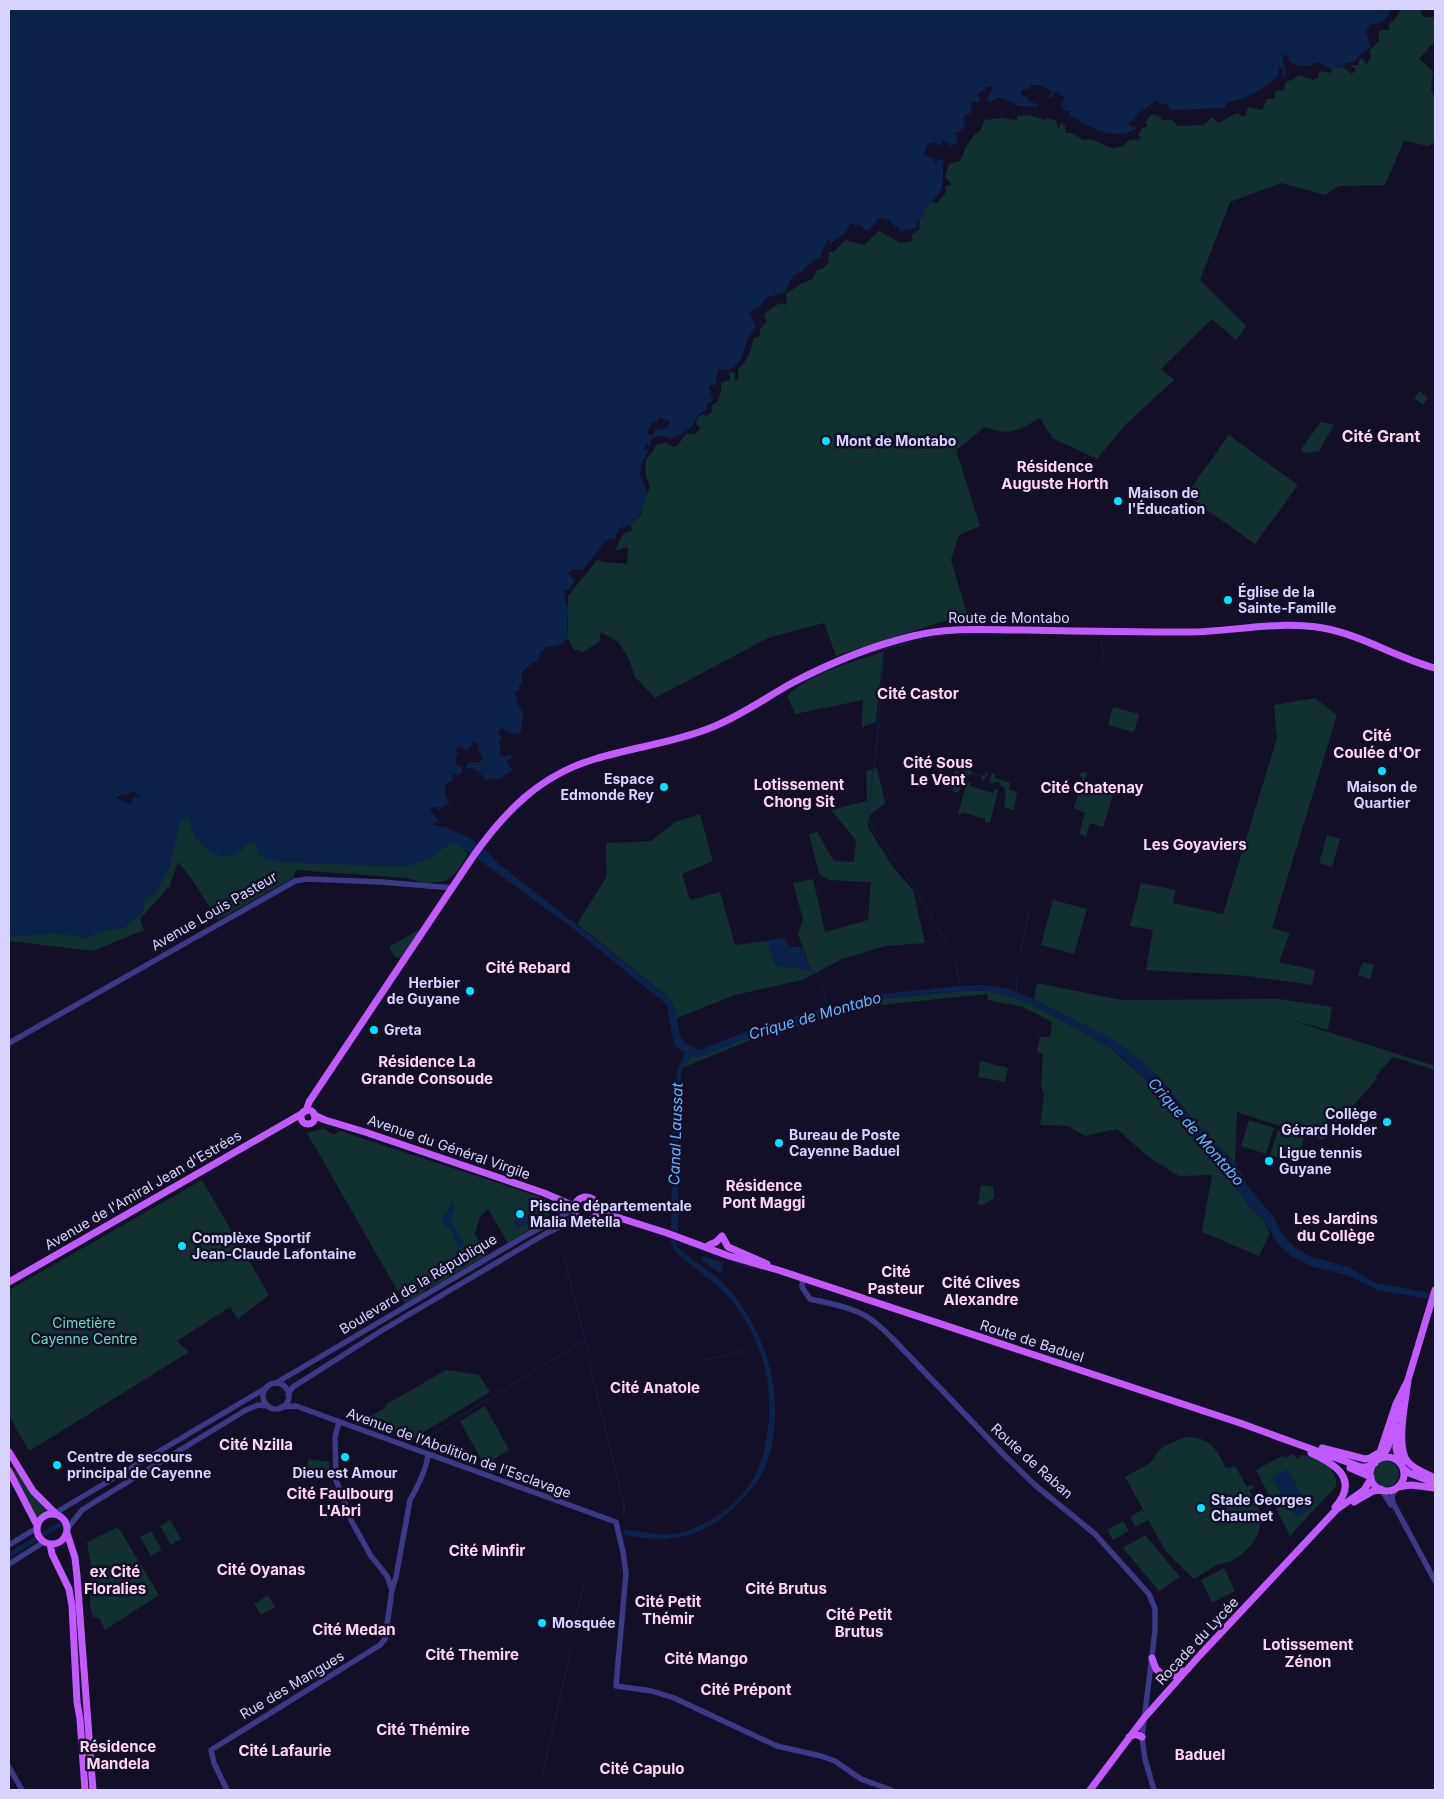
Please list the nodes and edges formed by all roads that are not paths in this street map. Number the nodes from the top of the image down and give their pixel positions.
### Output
1 (1435, 668) edge
2 (453, 888) junction
3 (9, 1043) edge
4 (308, 1115) junction
5 (575, 1205) junction
6 (597, 1213) junction
7 (577, 1218) junction
8 (678, 1236) junction
9 (709, 1245) junction
10 (767, 1264) junction
11 (778, 1270) junction
12 (803, 1278) junction
13 (9, 1282) edge
14 (1435, 1291) edge
15 (1408, 1380) junction
16 (276, 1383) junction
17 (266, 1388) junction
18 (288, 1396) junction
19 (268, 1406) junction
20 (295, 1406) junction
21 (281, 1407) junction
22 (1398, 1412) junction
23 (339, 1422) junction
24 (1278, 1437) junction
25 (9, 1452) edge
26 (428, 1455) junction
27 (1378, 1461) junction
28 (1401, 1465) junction
29 (9, 1471) edge
30 (1371, 1478) junction
31 (1435, 1478) edge
32 (1435, 1483) edge
33 (1397, 1488) junction
34 (1435, 1488) edge
35 (1381, 1490) junction
36 (55, 1513) junction
37 (1330, 1517) junction
38 (1407, 1527) junction
39 (37, 1528) junction
40 (67, 1529) junction
41 (45, 1542) junction
42 (9, 1545) edge
43 (1302, 1547) junction
44 (9, 1564) edge
45 (386, 1576) junction
46 (396, 1577) junction
47 (1435, 1581) edge
48 (392, 1590) junction
49 (1201, 1654) junction
50 (1152, 1658) junction
51 (1144, 1718) junction
52 (1129, 1737) junction
53 (1142, 1737) junction
54 (9, 1767) edge
55 (22, 1790) edge
56 (85, 1790) edge
57 (94, 1790) edge
58 (226, 1790) edge
59 (891, 1790) edge
60 (1090, 1790) edge
61 (1154, 1790) edge

1 - 2 main road, Route de Montabo
2 - 3 street, Avenue Louis Pasteur
2 - 4 main road
4 - 5 main road, Avenue du Général Virgile
4 - 13 main road, Avenue de l'Amiral Jean d'Estrées
5 - 6 main road
5 - 7 main road
5 - 16 street, Boulevard de la République
6 - 7 main road
6 - 8 main road, Route de Baduel
7 - 18 street, Boulevard de la République
8 - 9 main road, Route de Baduel
8 - 11 main road, Route de Baduel
9 - 10 main road, Route de Baduel
9 - 10 main road
10 - 11 main road, Route de Baduel
11 - 12 main road, Route de Baduel
12 - 24 main road, Route de Baduel
12 - 50 street, Route de Raban
14 - 15 main road
15 - 22 main road
15 - 24 main road
15 - 31 main road
16 - 17 street
16 - 18 street
17 - 19 street
17 - 36 street
18 - 20 street
18 - 21 street
19 - 21 street
19 - 40 street
20 - 21 street, Avenue de l'Abolition de l'Esclavage
20 - 23 street, Avenue de l'Abolition de l'Esclavage
22 - 27 main road
22 - 28 main road
23 - 26 street, Avenue de l'Abolition de l'Esclavage
23 - 45 street
24 - 27 main road, Route de Baduel
24 - 30 main road, Route de Baduel
24 - 43 main road
25 - 36 main road
26 - 46 street, Rue des Mangues
26 - 59 street, Avenue de l'Abolition de l'Esclavage
27 - 28 main road
27 - 30 main road
28 - 32 main road
28 - 33 main road
29 - 39 main road
30 - 35 main road
30 - 37 main road, Rocade du Lycée
33 - 34 main road
33 - 35 main road
33 - 38 street
35 - 37 main road, Rocade du Lycée
35 - 38 street
36 - 39 main road
36 - 40 main road
37 - 43 main road, Rocade du Lycée
38 - 47 street
39 - 41 main road
39 - 42 street
40 - 41 main road
40 - 57 main road
41 - 44 street
41 - 56 main road
43 - 49 main road, Rocade du Lycée
45 - 46 street
45 - 48 street
46 - 48 street, Rue des Mangues
48 - 58 street, Rue des Mangues
49 - 50 main road
49 - 51 main road, Rocade du Lycée
50 - 51 street, Route de Raban
51 - 52 main road, Rocade du Lycée
51 - 53 street, Route de Raban
52 - 53 main road
52 - 60 main road, Rocade du Lycée
53 - 61 street, Route de Raban
54 - 55 street

